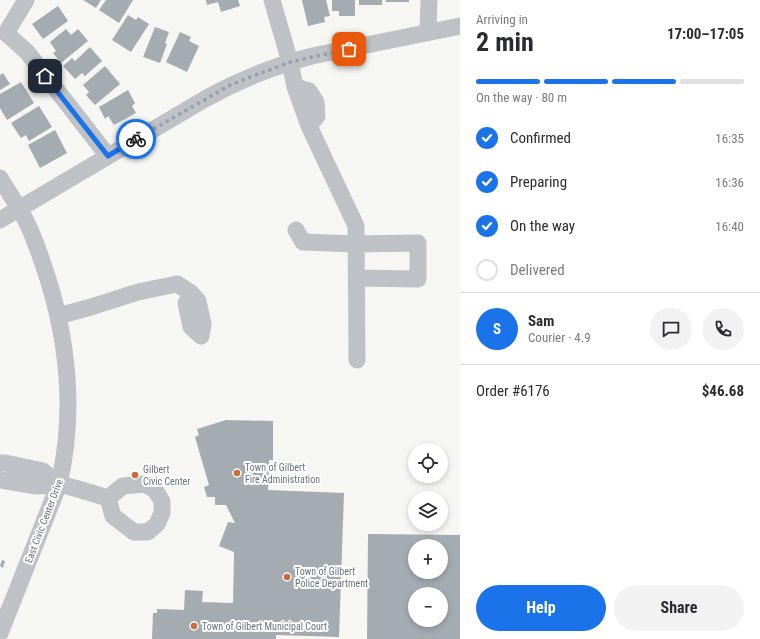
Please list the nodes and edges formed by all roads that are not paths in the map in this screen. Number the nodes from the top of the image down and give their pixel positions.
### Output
1 (26, 0) edge
2 (272, 0) edge
3 (429, 0) edge
4 (460, 26) edge
5 (428, 32) junction
6 (290, 62) junction
7 (108, 156) junction
8 (0, 178) edge
9 (19, 209) junction
10 (0, 220) edge
11 (296, 230) dead end
12 (356, 244) junction
13 (357, 278) junction
14 (191, 293) dead end
15 (58, 316) junction
16 (357, 360) dead end
17 (0, 463) edge
18 (0, 480) edge
19 (59, 484) junction
20 (108, 498) dead end
21 (0, 633) edge

1 - 7 street
2 - 6 street
3 - 5 street
4 - 5 street
5 - 6 street
6 - 7 street
6 - 12 street
7 - 9 street
8 - 9 street, East Civic Center Drive
9 - 10 street
9 - 15 street, East Civic Center Drive
11 - 12 street
12 - 13 street
12 - 13 street
13 - 16 street
14 - 15 street
15 - 19 street, East Civic Center Drive
17 - 19 street
18 - 19 street
19 - 20 street
19 - 21 street, East Civic Center Drive

